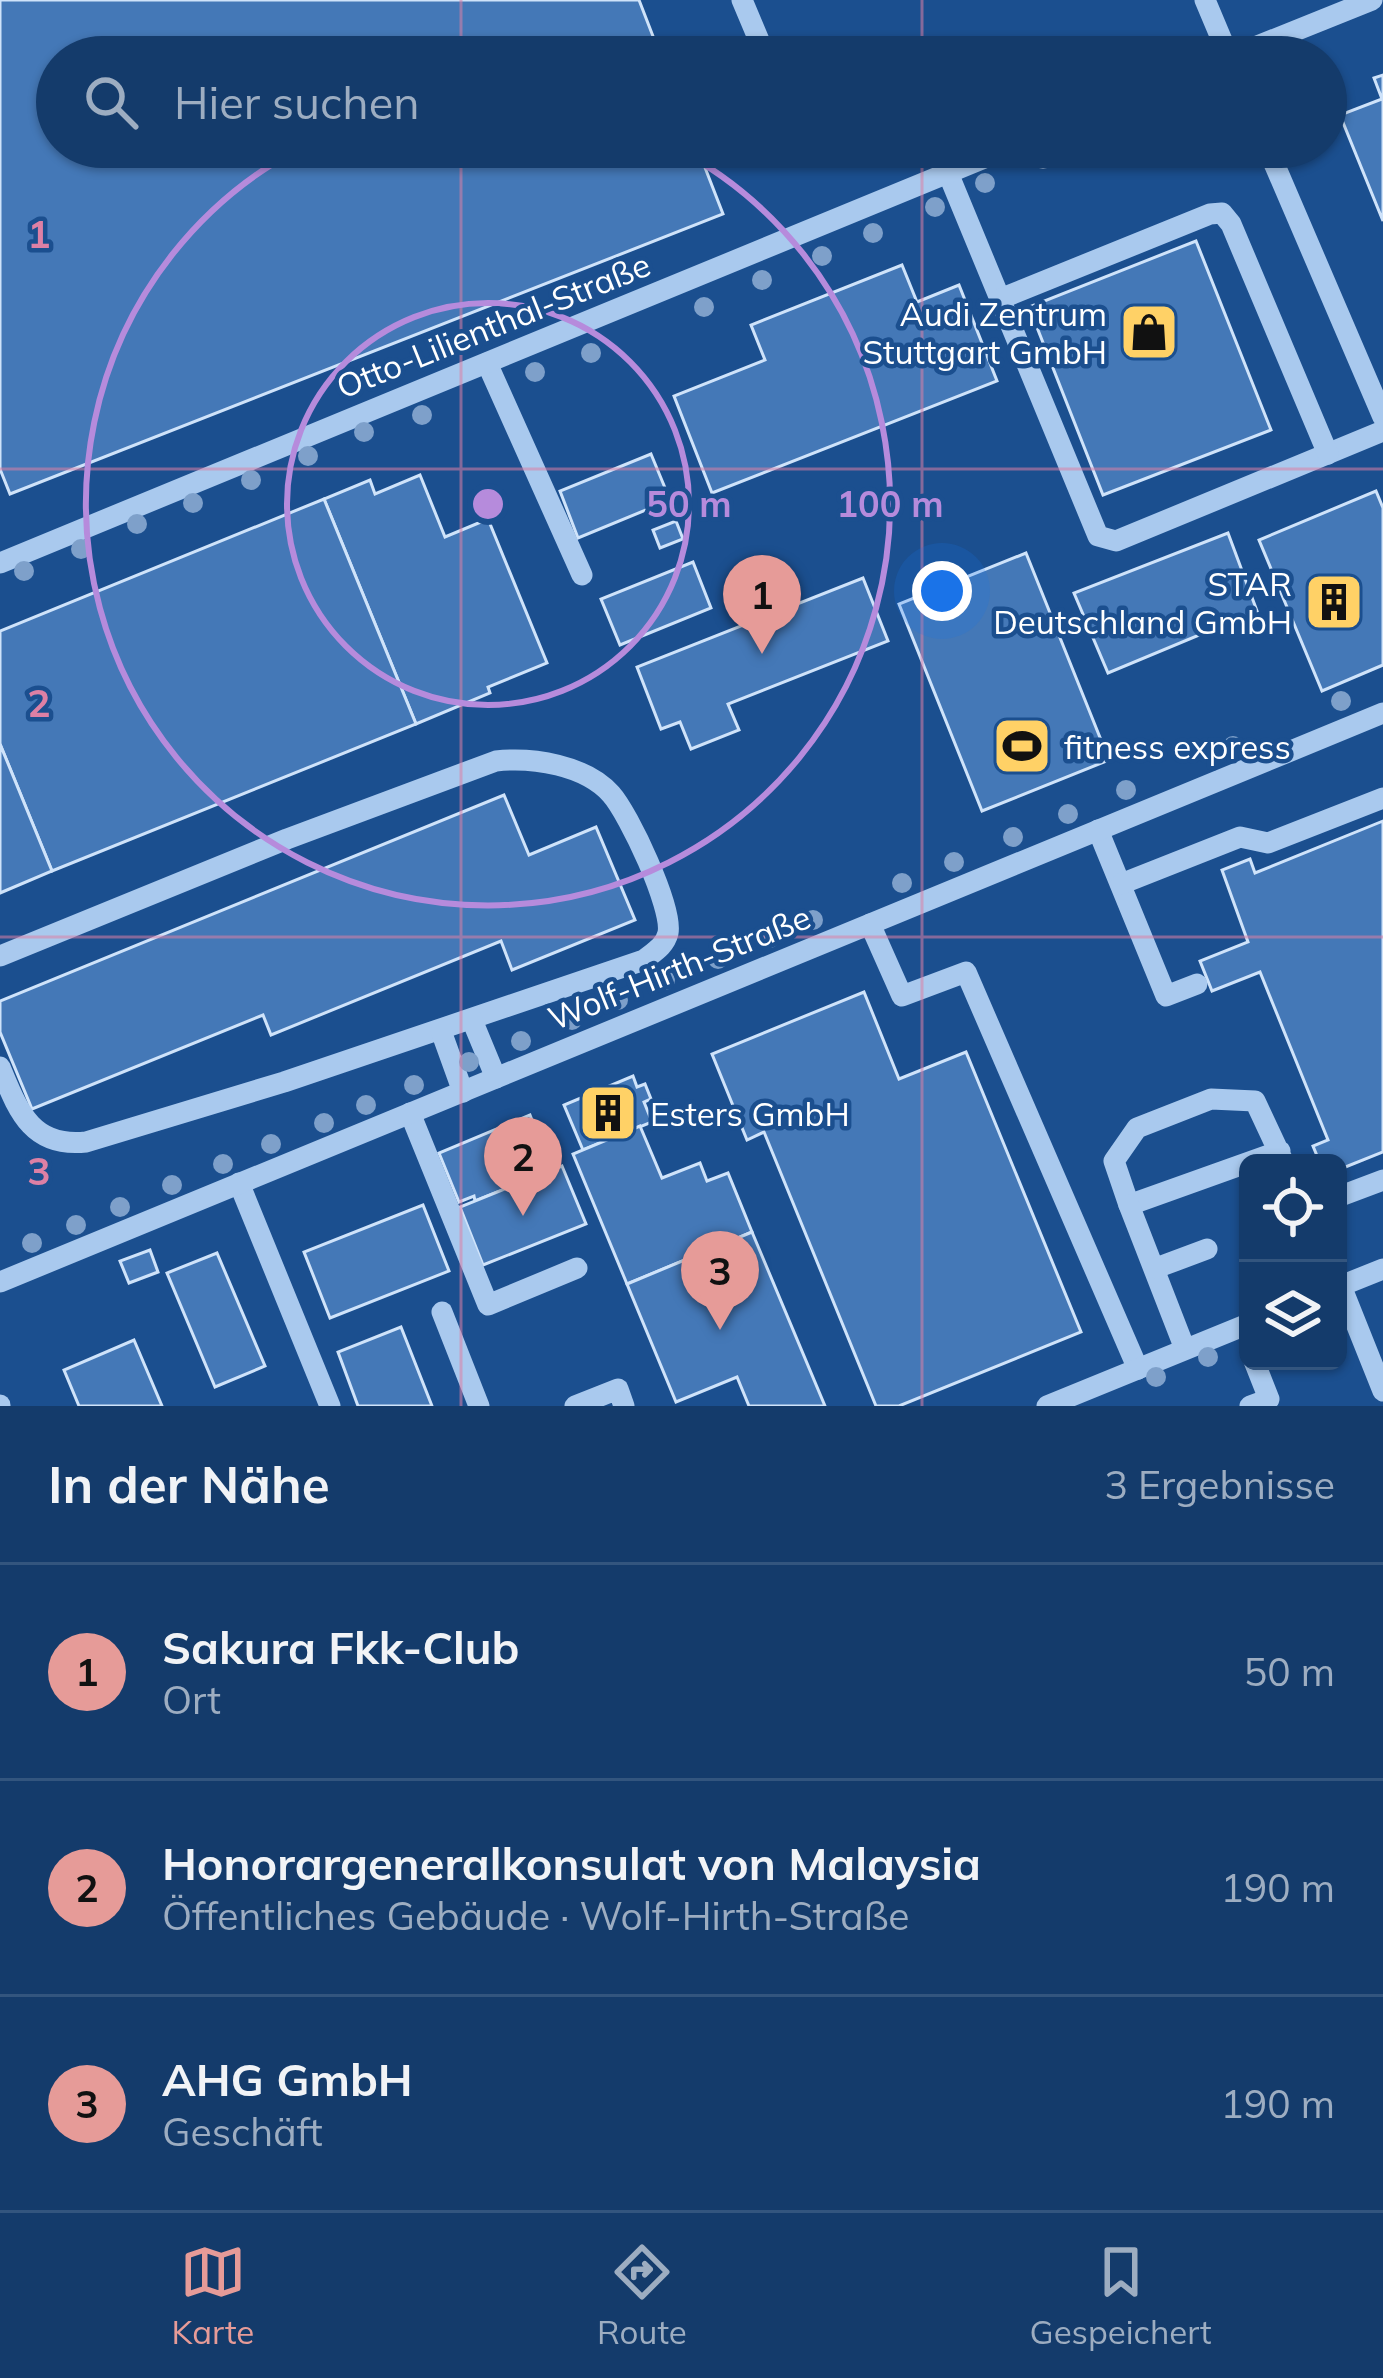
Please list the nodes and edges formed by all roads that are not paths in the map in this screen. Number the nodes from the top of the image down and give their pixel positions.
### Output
1 (742, 0) edge
2 (1204, 0) edge
3 (1372, 0) edge
4 (757, 36) edge
5 (1220, 36) edge
6 (1282, 36) edge
7 (960, 168) edge
8 (1276, 168) edge
9 (948, 173) junction
10 (1000, 299) junction
11 (1383, 358) edge
12 (487, 363) junction
13 (1361, 367) junction
14 (1383, 417) edge
15 (1383, 431) edge
16 (1328, 454) junction
17 (0, 563) edge
18 (582, 575) dead end
19 (1383, 713) edge
20 (1383, 798) edge
21 (1098, 830) junction
22 (1120, 884) junction
23 (870, 924) junction
24 (0, 956) edge
25 (1197, 984) dead end
26 (472, 1020) junction
27 (441, 1031) junction
28 (0, 1067) edge
29 (496, 1078) junction
30 (463, 1092) junction
31 (410, 1113) junction
32 (1281, 1154) edge
33 (1239, 1171) edge
34 (1383, 1180) edge
35 (239, 1184) junction
36 (1347, 1194) edge
37 (1130, 1205) junction
38 (1207, 1249) dead end
39 (577, 1268) dead end
40 (1156, 1268) junction
41 (1383, 1269) edge
42 (0, 1282) edge
43 (1347, 1284) edge
44 (1347, 1302) edge
45 (442, 1312) dead end
46 (1239, 1334) edge
47 (1186, 1349) junction
48 (1377, 1358) edge
49 (1138, 1369) junction
50 (1257, 1370) edge
51 (1383, 1391) edge
52 (1268, 1404) edge
53 (330, 1406) edge
54 (479, 1406) edge
55 (575, 1406) edge
56 (625, 1406) edge
57 (1047, 1406) edge

1 - 4 street
2 - 5 street
3 - 6 street
7 - 9 street, Otto-Lilienthal-Straße
8 - 13 street
9 - 10 street
9 - 12 street, Otto-Lilienthal-Straße
10 - 16 street
10 - 16 street
11 - 13 street
12 - 17 street, Otto-Lilienthal-Straße
12 - 18 street
13 - 14 street
15 - 16 street
19 - 21 street, Wolf-Hirth-Straße
20 - 22 street
21 - 22 street
21 - 23 street, Wolf-Hirth-Straße
22 - 25 street
23 - 29 street, Wolf-Hirth-Straße
23 - 49 street
24 - 26 street
26 - 27 street
26 - 29 street
27 - 28 street
27 - 30 street
29 - 30 street, Wolf-Hirth-Straße
30 - 31 street, Wolf-Hirth-Straße
31 - 35 street, Wolf-Hirth-Straße
31 - 39 street
32 - 37 street
33 - 37 street
34 - 36 street
35 - 42 street, Wolf-Hirth-Straße
35 - 53 street
37 - 40 street
38 - 40 street
40 - 47 street
41 - 43 street
44 - 48 street
45 - 54 street
46 - 47 street
47 - 49 street
48 - 51 street
49 - 57 street
50 - 52 street
55 - 56 street

